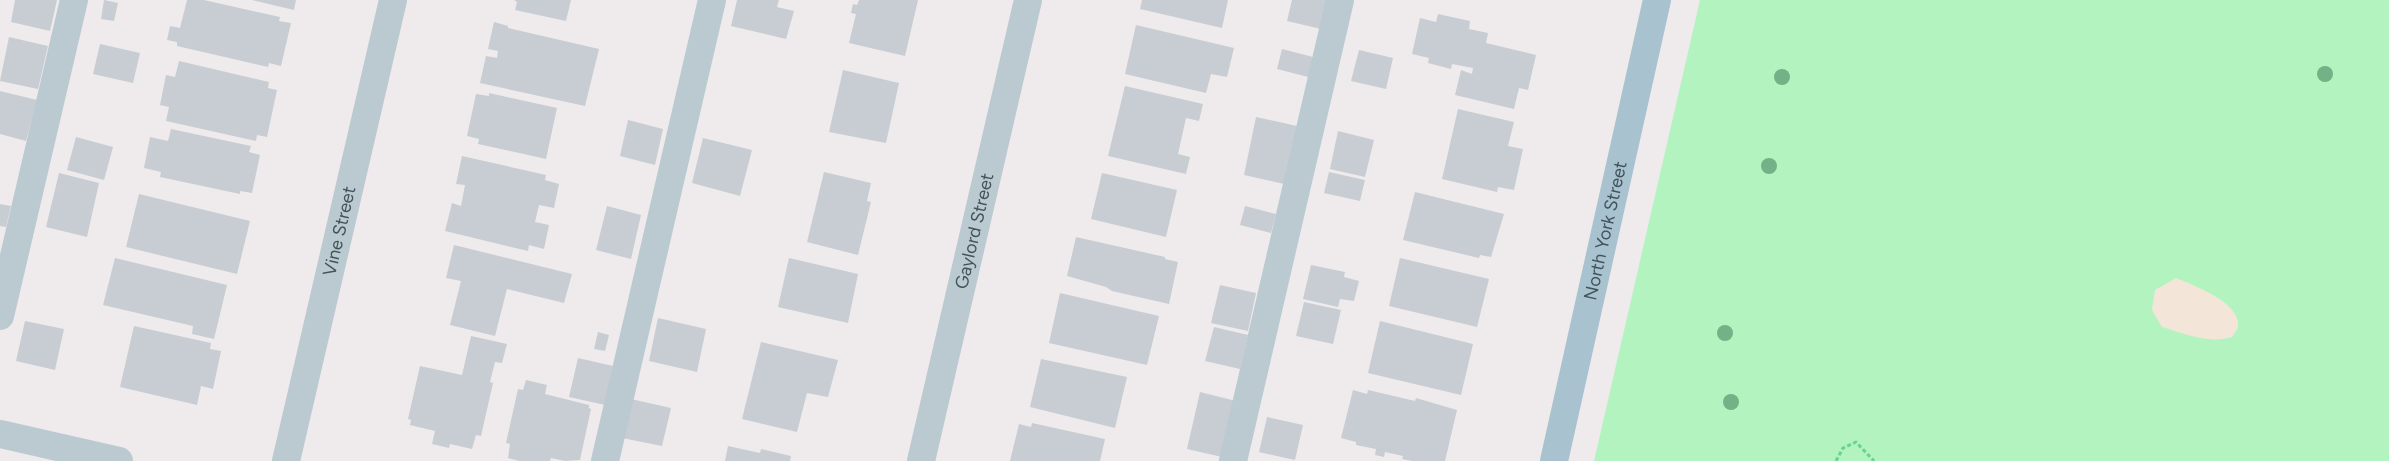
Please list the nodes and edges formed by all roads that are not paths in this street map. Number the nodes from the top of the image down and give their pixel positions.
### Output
1 (74, 0) edge
2 (393, 0) edge
3 (712, 0) edge
4 (1028, 0) edge
5 (1340, 0) edge
6 (1657, 0) edge
7 (0, 316) edge
8 (0, 434) edge
9 (119, 461) edge
10 (286, 461) edge
11 (605, 461) edge
12 (921, 461) edge
13 (1233, 461) edge
14 (1554, 461) edge

1 - 7 street
2 - 10 street, Vine Street
3 - 11 street
4 - 12 street, Gaylord Street
5 - 13 street
6 - 14 main road, North York Street
8 - 9 street

